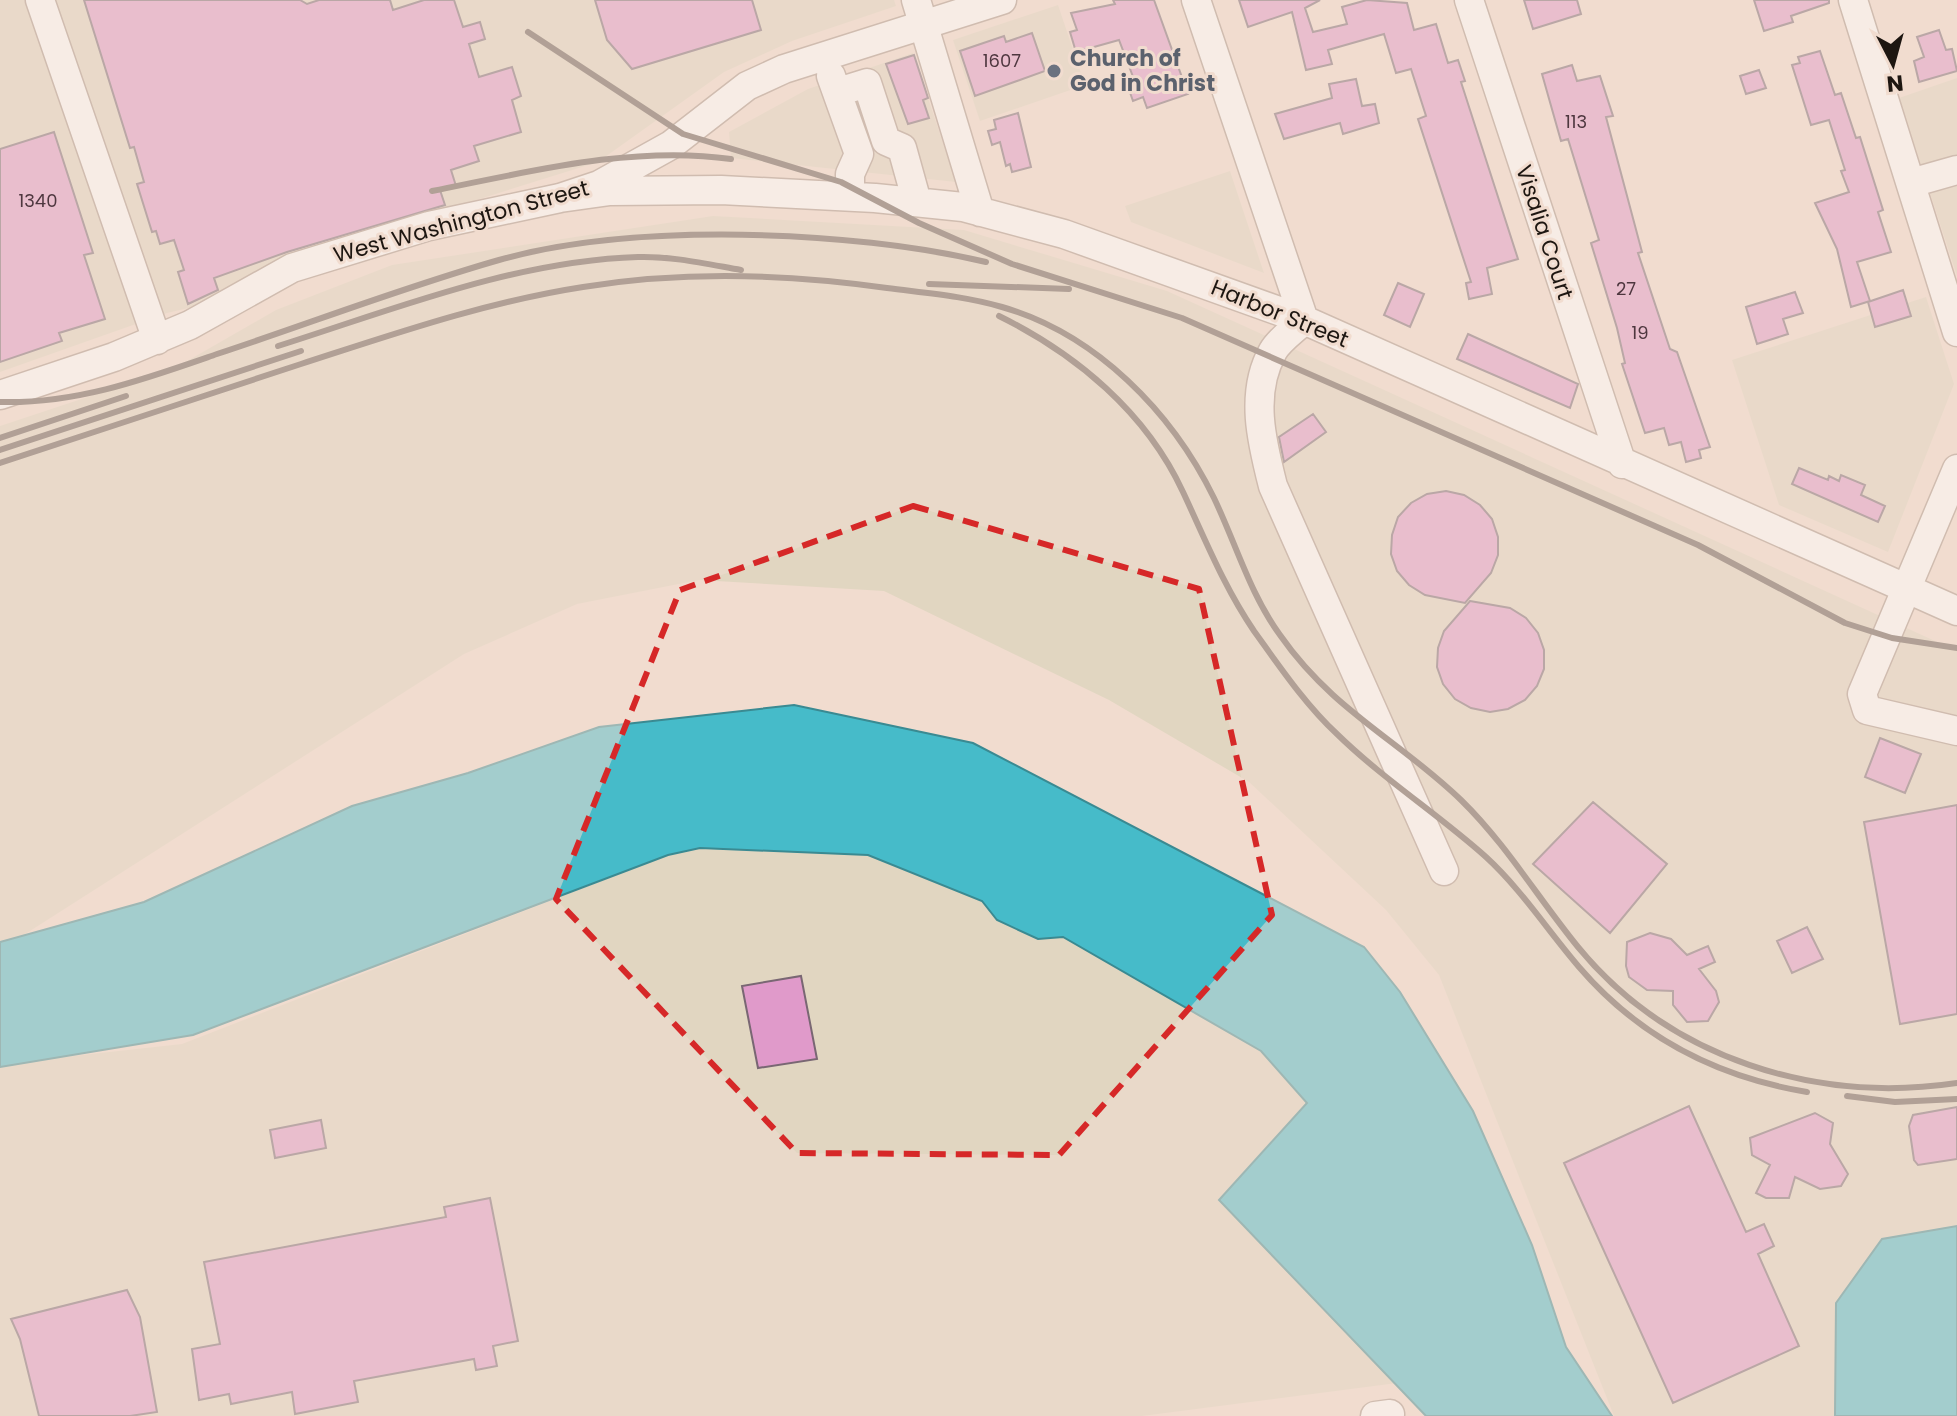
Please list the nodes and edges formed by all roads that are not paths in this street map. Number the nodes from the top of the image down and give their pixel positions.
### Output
1 (40, 0) edge
2 (1002, 0) edge
3 (1196, 0) edge
4 (1469, 0) edge
5 (1853, 0) edge
6 (920, 12) edge
7 (824, 56) junction
8 (838, 92) junction
9 (1956, 173) edge
10 (1911, 183) junction
11 (850, 196) junction
12 (560, 198) junction
13 (917, 202) junction
14 (980, 212) junction
15 (1304, 320) junction
16 (1957, 332) edge
17 (157, 340) junction
18 (0, 395) edge
19 (1622, 464) junction
20 (1957, 469) edge
21 (1907, 588) junction
22 (1957, 611) edge
23 (1957, 731) edge
24 (1444, 871) dead end

1 - 17 street
2 - 6 street, West Washington Street
3 - 15 street
4 - 19 street, Visalia Court
5 - 10 street
6 - 7 street, West Washington Street
6 - 14 street
7 - 8 street
7 - 12 street, West Washington Street
8 - 11 street
8 - 13 street
9 - 10 street
10 - 16 street
11 - 12 street, Harbor Street
11 - 13 street, Harbor Street
12 - 17 street, West Washington Street
13 - 14 street, Harbor Street
14 - 15 street, Harbor Street
15 - 19 street, Harbor Street
15 - 24 street
17 - 18 street, West Washington Street
19 - 21 street, Harbor Street
20 - 21 street
21 - 22 street, Harbor Street
21 - 23 street

